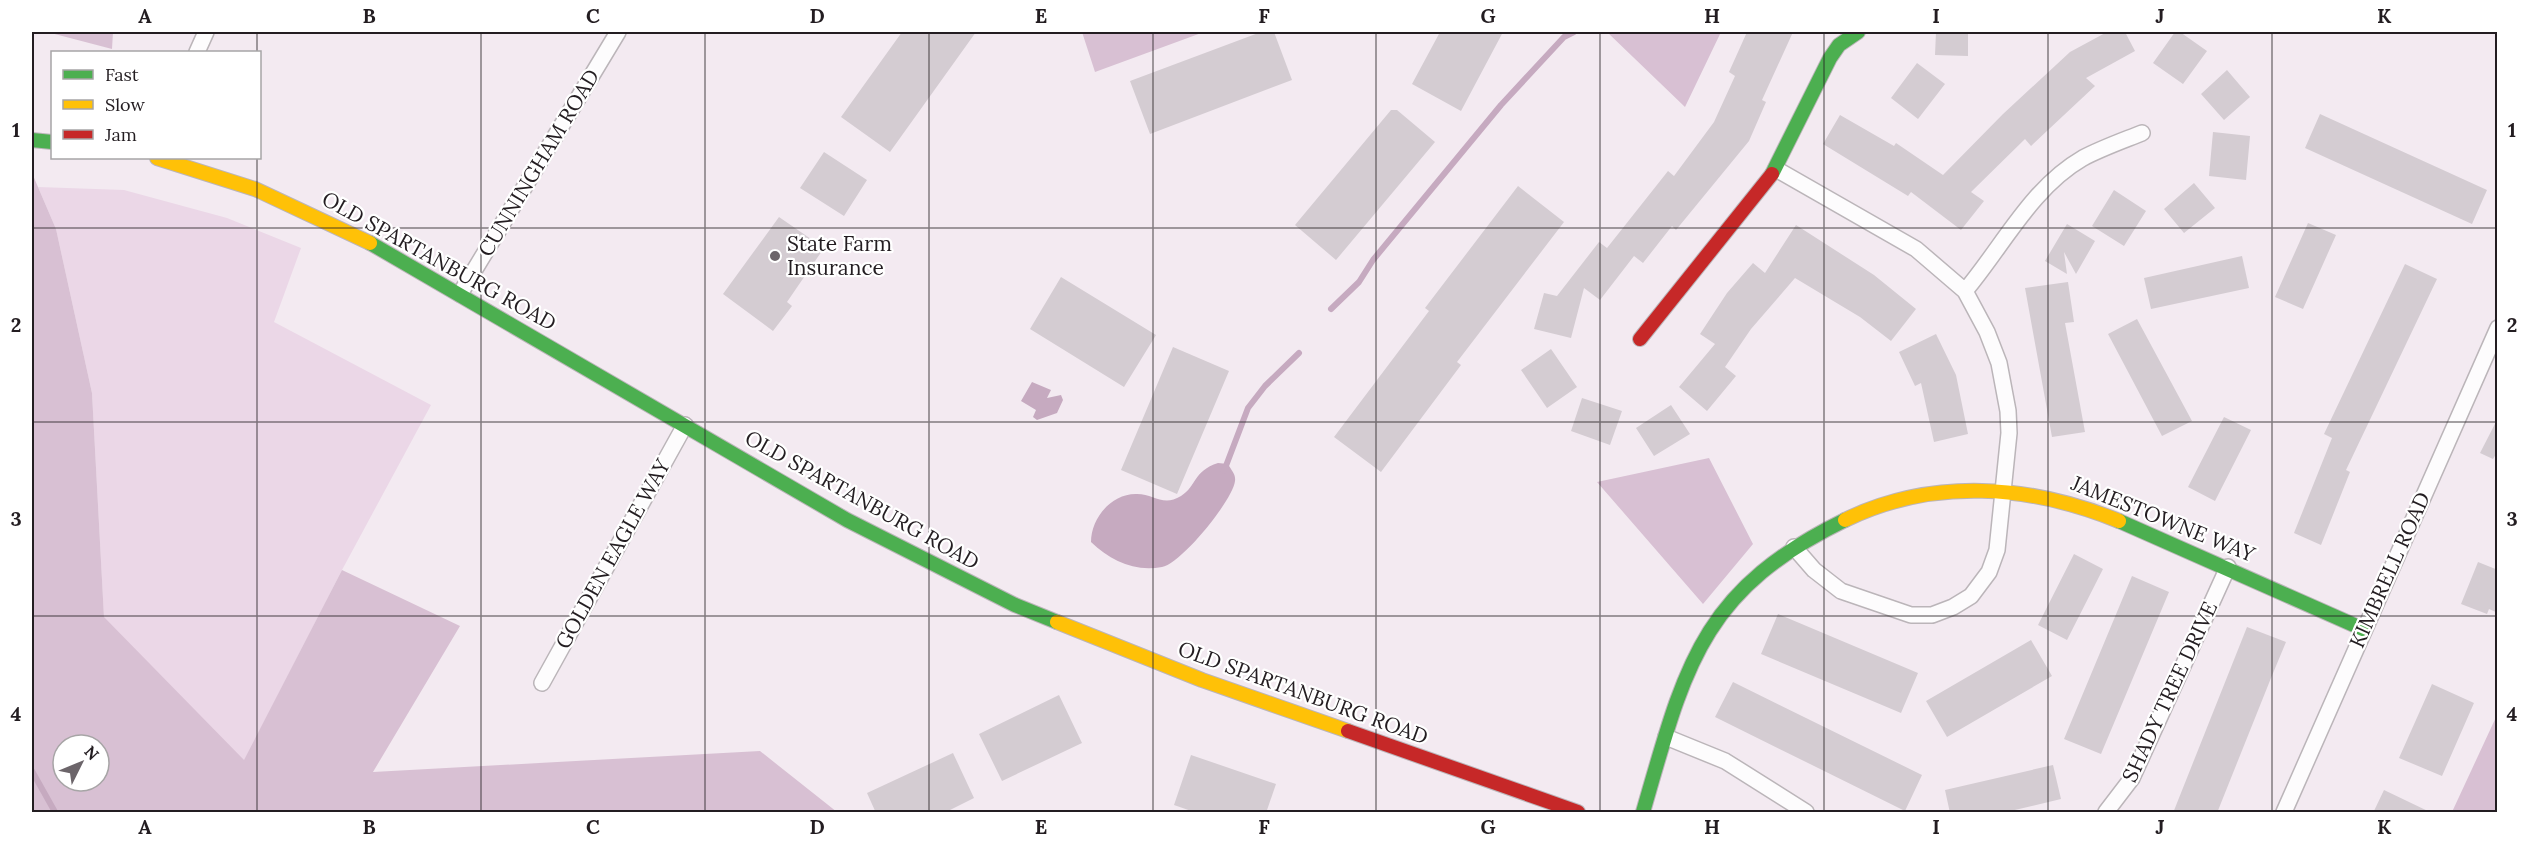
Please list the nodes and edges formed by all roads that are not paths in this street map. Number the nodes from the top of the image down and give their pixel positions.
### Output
1 (206, 32) edge
2 (618, 32) edge
3 (1858, 32) edge
4 (197, 51) edge
5 (2142, 133) dead end
6 (32, 140) edge
7 (51, 142) edge
8 (160, 159) edge
9 (1776, 169) junction
10 (1965, 291) junction
11 (460, 294) junction
12 (2498, 327) edge
13 (1640, 339) dead end
14 (685, 424) junction
15 (2001, 490) junction
16 (1794, 547) junction
17 (2228, 567) junction
18 (2364, 629) junction
19 (542, 683) dead end
20 (1666, 738) junction
21 (1578, 813) edge
22 (1643, 813) edge
23 (1806, 813) edge
24 (2106, 813) edge
25 (2284, 813) edge

1 - 4 street
2 - 11 street, CUNNINGHAM ROAD
3 - 9 main road
5 - 10 street
6 - 7 main road
8 - 11 main road, OLD SPARTANBURG ROAD
9 - 10 street
9 - 13 main road
10 - 15 street
11 - 14 main road, OLD SPARTANBURG ROAD
12 - 18 street, KIMBRELL ROAD
14 - 19 street, GOLDEN EAGLE WAY
14 - 21 main road, OLD SPARTANBURG ROAD
15 - 16 main road, JAMESTOWNE WAY
15 - 16 street
15 - 17 main road, JAMESTOWNE WAY
16 - 20 main road, JAMESTOWNE WAY
17 - 18 main road, JAMESTOWNE WAY
17 - 24 street, SHADY TREE DRIVE
18 - 25 street, KIMBRELL ROAD
20 - 22 main road, JAMESTOWNE WAY
20 - 23 street

